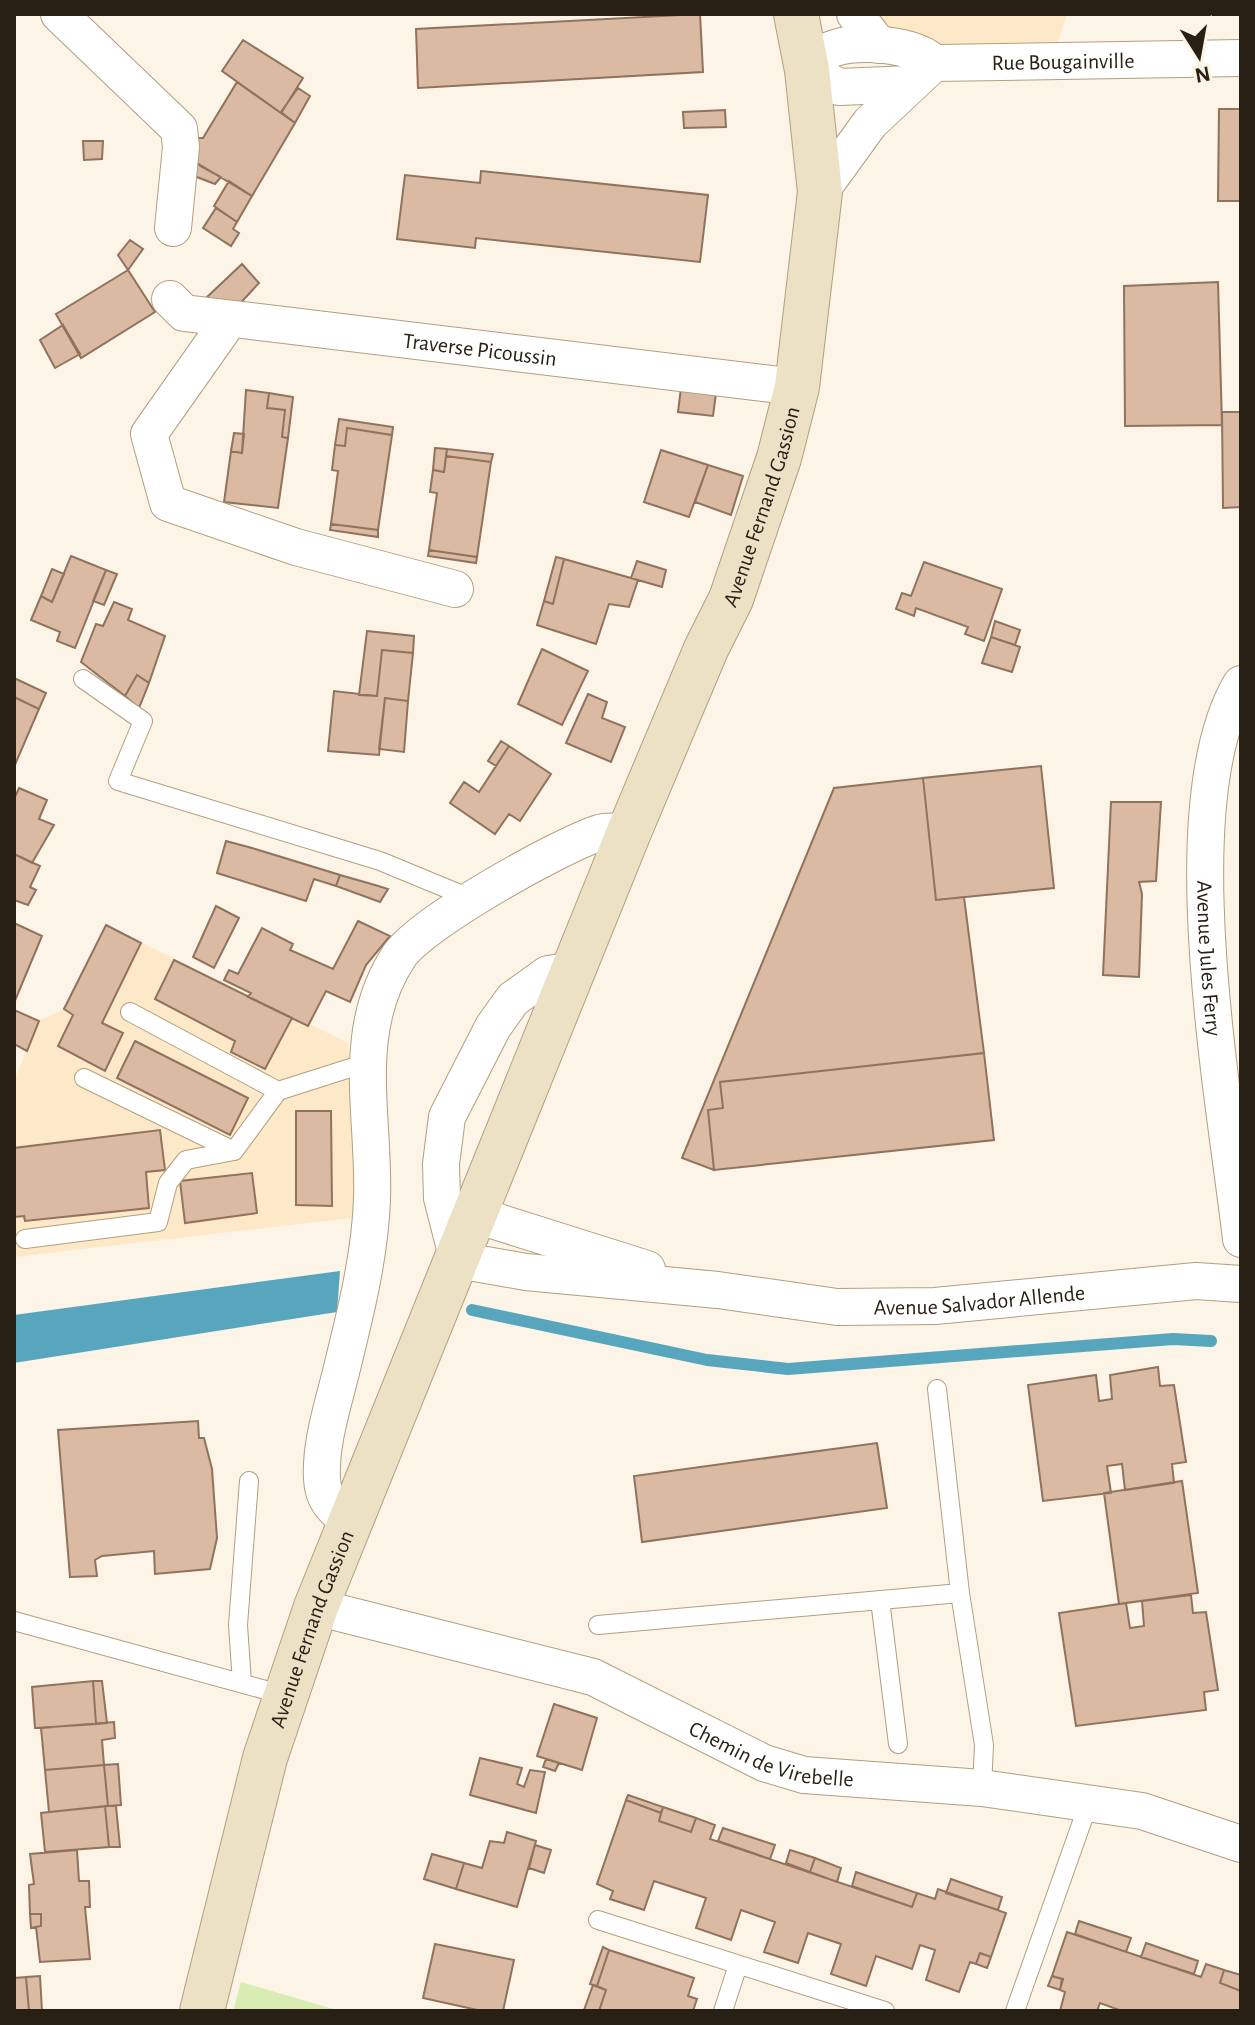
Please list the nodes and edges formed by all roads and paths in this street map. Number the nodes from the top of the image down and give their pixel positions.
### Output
1 (59, 14) edge
2 (796, 14) edge
3 (855, 14) edge
4 (879, 45) junction
5 (1241, 58) edge
6 (807, 70) junction
7 (923, 74) junction
8 (820, 192) junction
9 (173, 228) dead end
10 (170, 299) dead end
11 (230, 319) junction
12 (797, 387) junction
13 (455, 589) dead end
14 (83, 679) dead end
15 (1241, 684) edge
16 (629, 832) junction
17 (474, 900) junction
18 (575, 970) junction
19 (130, 1012) dead end
20 (366, 1063) junction
21 (84, 1078) dead end
22 (278, 1091) junction
23 (234, 1151) junction
24 (476, 1215) junction
25 (25, 1239) dead end
26 (1241, 1239) edge
27 (458, 1260) junction
28 (1241, 1284) edge
29 (718, 1290) junction
30 (937, 1389) dead end
31 (249, 1481) dead end
32 (350, 1523) junction
33 (960, 1593) junction
34 (880, 1600) junction
35 (316, 1607) junction
36 (14, 1621) edge
37 (598, 1625) dead end
38 (242, 1683) junction
39 (284, 1695) junction
40 (898, 1744) dead end
41 (982, 1788) junction
42 (1088, 1805) junction
43 (1241, 1844) edge
44 (598, 1920) dead end
45 (738, 1965) junction
46 (202, 2011) edge
47 (723, 2011) edge
48 (885, 2011) edge
49 (1015, 2011) edge

1 - 9 street
2 - 6 street, Avenue Fernand Gassion
3 - 4 street
4 - 6 street, Rue Bougainville
4 - 7 street, Rue Bougainville
5 - 7 street, Rue Bougainville
6 - 7 street, Rue Bougainville
6 - 8 street, Avenue Fernand Gassion
7 - 8 street
8 - 12 street, Avenue Fernand Gassion
10 - 11 street, Traverse Picoussin
11 - 12 street, Traverse Picoussin
11 - 13 street
12 - 16 street, Avenue Fernand Gassion
14 - 17 lane
15 - 26 street, Avenue Jules Ferry
16 - 17 street
16 - 18 street, Avenue Fernand Gassion
17 - 20 street
18 - 24 street, Avenue Fernand Gassion
18 - 27 street
19 - 22 lane
20 - 22 lane
20 - 32 street
21 - 23 lane
22 - 23 lane
23 - 25 lane
24 - 27 street, Avenue Fernand Gassion
24 - 29 street, Avenue Salvador Allende
27 - 29 street, Avenue Salvador Allende
27 - 32 street, Avenue Fernand Gassion
28 - 29 street, Avenue Salvador Allende
30 - 33 lane
31 - 38 lane
32 - 35 street, Avenue Fernand Gassion
33 - 34 lane
33 - 41 lane
34 - 37 lane
34 - 40 lane
35 - 39 street, Avenue Fernand Gassion
35 - 41 street, Chemin de Virebelle
36 - 38 lane
38 - 39 lane
39 - 46 street, Avenue Fernand Gassion
41 - 42 street, Chemin de Virebelle
42 - 43 street, Chemin de Virebelle
42 - 49 lane
44 - 45 lane
45 - 47 lane
45 - 48 lane

